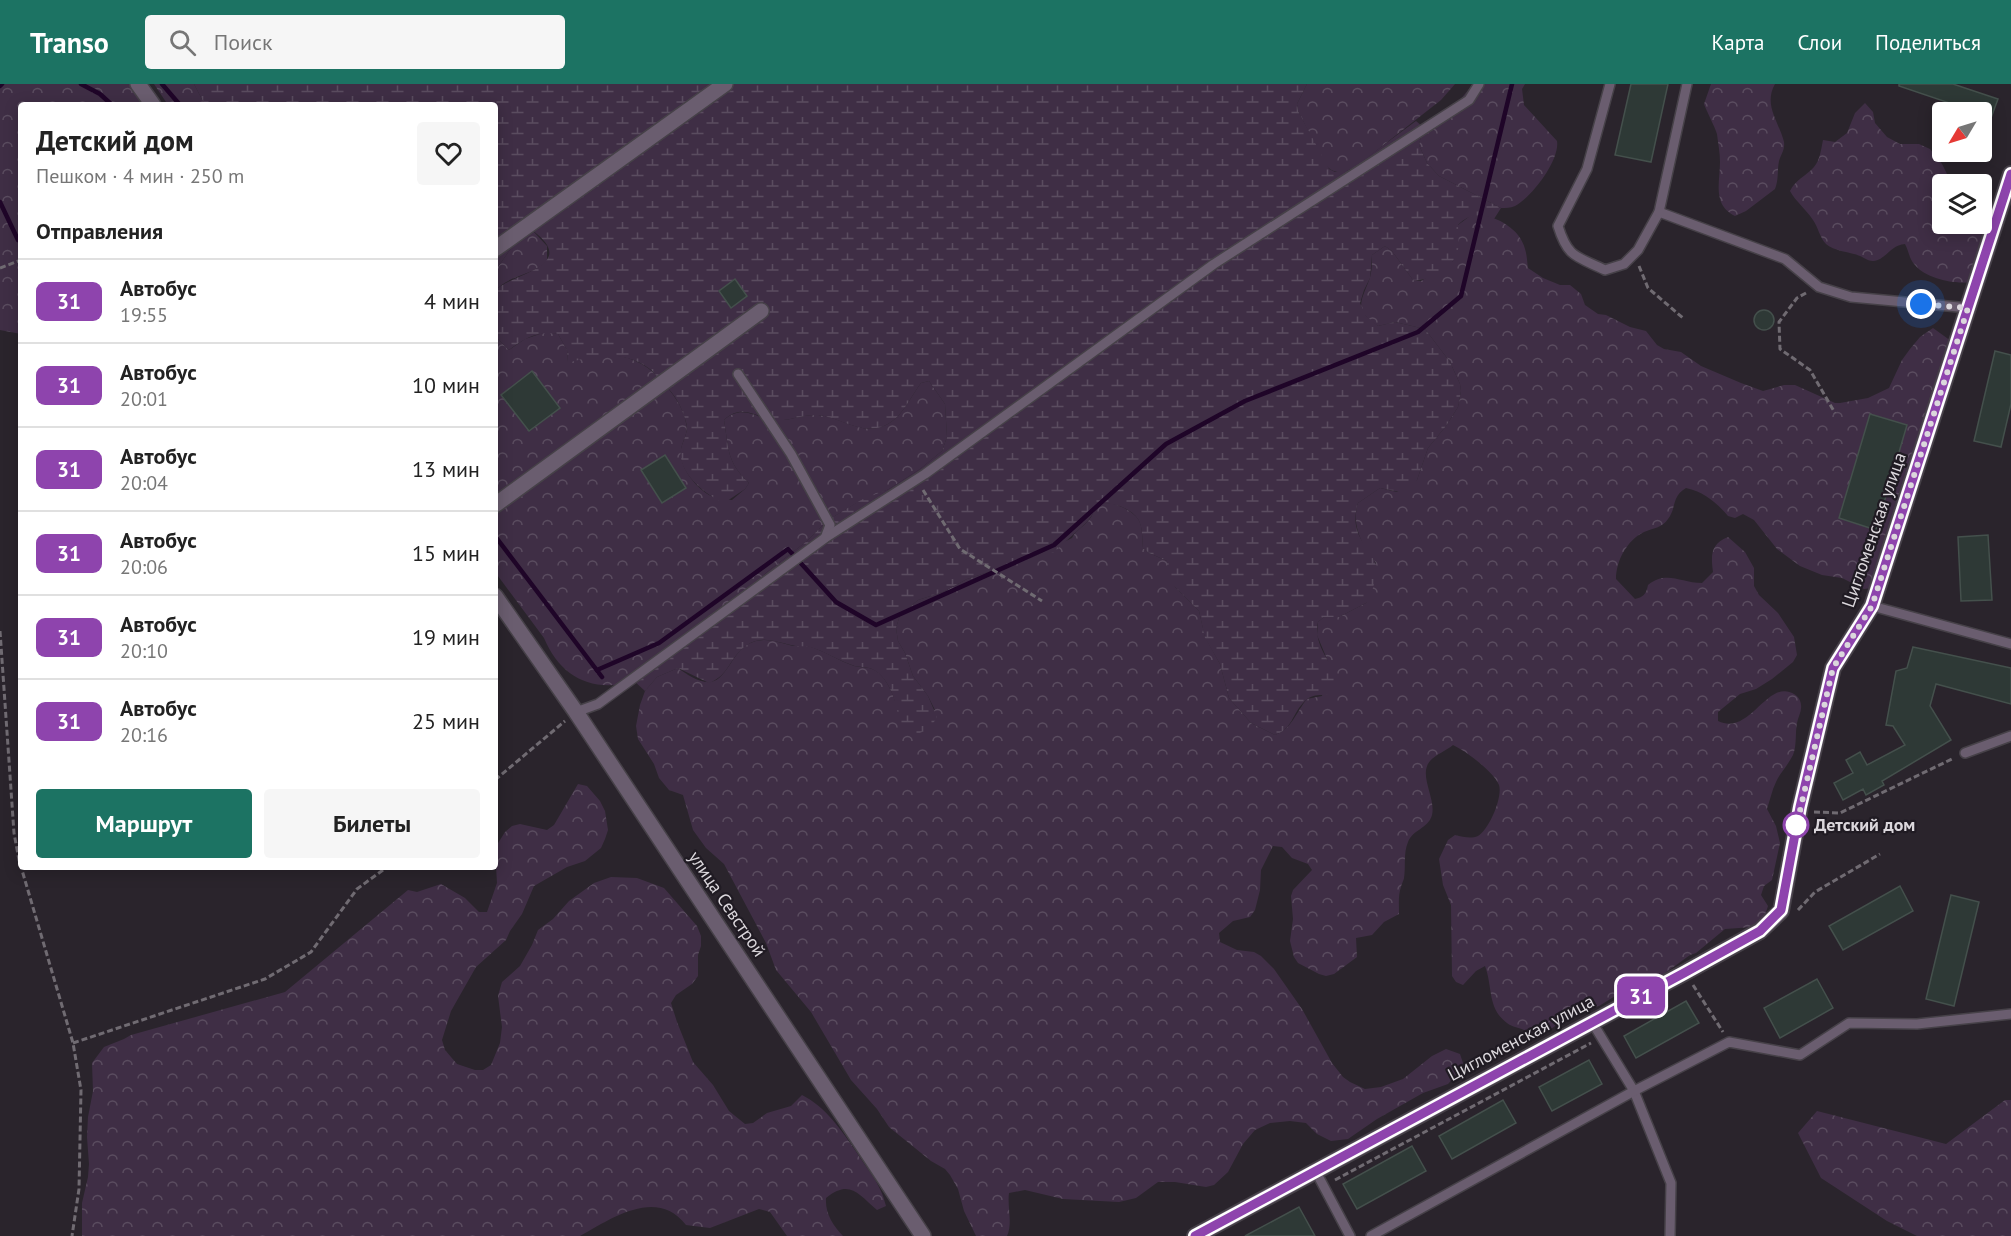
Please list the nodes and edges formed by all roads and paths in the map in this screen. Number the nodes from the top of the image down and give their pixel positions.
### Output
1 (138, 84) edge
2 (725, 84) edge
3 (1479, 84) edge
4 (1610, 84) edge
5 (1687, 84) edge
6 (151, 102) edge
7 (2011, 174) edge
8 (2007, 200) edge
9 (1659, 212) junction
10 (498, 247) edge
11 (1634, 254) junction
12 (18, 261) edge
13 (0, 268) edge
14 (1819, 286) junction
15 (1968, 308) junction
16 (761, 310) dead end
17 (1683, 318) dead end
18 (738, 374) dead end
19 (1835, 413) dead end
20 (916, 480) junction
21 (498, 503) edge
22 (825, 538) junction
23 (498, 600) edge
24 (1042, 601) dead end
25 (1872, 606) junction
26 (0, 631) edge
27 (2011, 644) edge
28 (576, 712) junction
29 (2011, 736) edge
30 (1965, 753) joint
31 (498, 777) edge
32 (1800, 807) junction
33 (18, 855) edge
34 (22, 870) edge
35 (383, 870) edge
36 (1684, 973) junction
37 (2011, 1014) edge
38 (1592, 1022) junction
39 (1729, 1042) junction
40 (73, 1043) junction
41 (1634, 1091) junction
42 (1315, 1170) junction
43 (72, 1236) edge
44 (923, 1236) edge
45 (1195, 1236) edge
46 (1350, 1236) edge
47 (1371, 1236) edge
48 (1670, 1236) edge

1 - 6 street
2 - 10 street
3 - 20 lane
4 - 11 lane
5 - 9 lane
7 - 8 street, Цигломенская улица
8 - 15 street, Цигломенская улица
9 - 11 lane
9 - 14 lane
11 - 17 path
12 - 13 path
14 - 15 lane
14 - 19 path
15 - 25 street, Цигломенская улица
16 - 21 street
18 - 22 lane
20 - 22 lane
20 - 24 path
22 - 28 lane
23 - 28 street, улица Севстрой
25 - 27 lane
25 - 32 street, Цигломенская улица
26 - 33 path
28 - 31 path
28 - 44 street, улица Севстрой
29 - 30 lane
30 - 32 path
32 - 36 street, Цигломенская улица
34 - 40 path
35 - 40 path
36 - 38 street, Цигломенская улица
36 - 39 path
37 - 39 lane
38 - 41 lane
38 - 42 street, Цигломенская улица
39 - 41 lane
40 - 43 path
41 - 47 lane
41 - 48 lane
42 - 45 street, Цигломенская улица
42 - 46 lane

